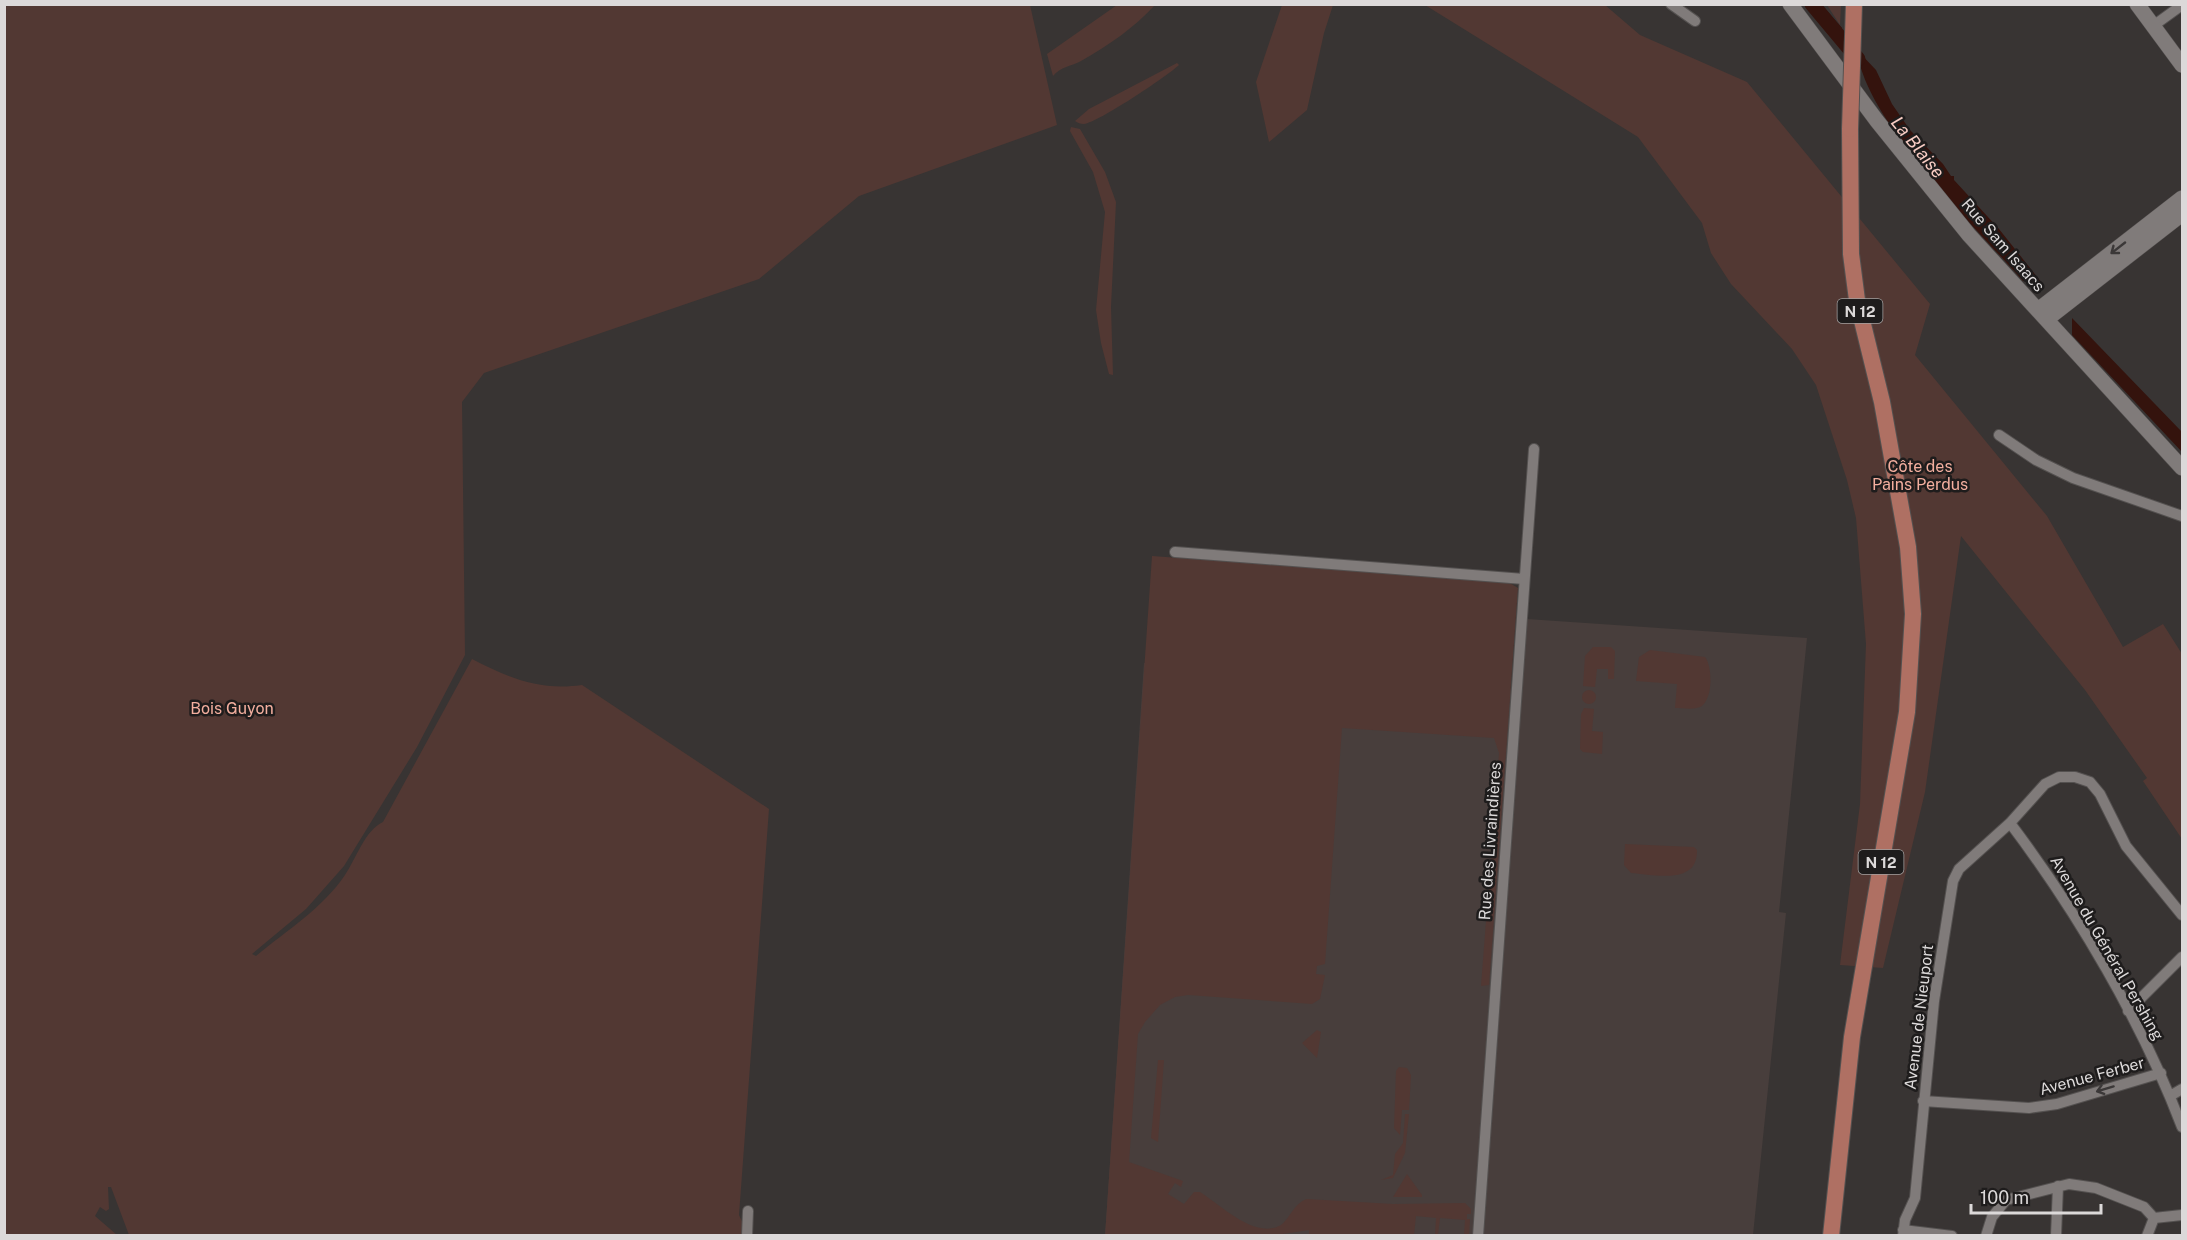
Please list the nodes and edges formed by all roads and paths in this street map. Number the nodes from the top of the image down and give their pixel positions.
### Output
1 (1671, 4) edge
2 (1790, 4) edge
3 (1846, 4) edge
4 (1854, 4) edge
5 (2137, 4) edge
6 (2182, 5) edge
7 (1695, 21) dead end
8 (2153, 26) junction
9 (2182, 65) edge
10 (1846, 123) junction
11 (2182, 198) edge
12 (2182, 214) edge
13 (2042, 315) junction
14 (1999, 435) dead end
15 (1534, 449) dead end
16 (2182, 468) edge
17 (2182, 516) edge
18 (1175, 552) dead end
19 (1524, 579) junction
20 (2010, 823) junction
21 (2182, 915) edge
22 (2182, 957) edge
23 (2128, 1011) junction
24 (2161, 1072) junction
25 (2182, 1089) edge
26 (2170, 1096) junction
27 (1923, 1101) junction
28 (2182, 1127) edge
29 (2058, 1186) junction
30 (748, 1211) dead end
31 (2182, 1215) edge
32 (2154, 1218) junction
33 (1903, 1233) edge
34 (747, 1236) edge
35 (1478, 1236) edge
36 (1831, 1236) edge
37 (1952, 1236) edge
38 (1986, 1236) edge
39 (2056, 1236) edge
40 (2147, 1236) edge

1 - 7 street
2 - 13 main road, Rue Sam Isaacs
3 - 10 main road, N 12
4 - 10 main road, N 12, bridge
5 - 8 main road
6 - 8 street
8 - 9 main road
10 - 36 main road, N 12
11 -> 13 main road
12 - 13 main road
13 - 16 main road, Rue Sam Isaacs
14 - 17 street
15 - 19 street, Rue des Livraindières
18 - 19 street
19 - 35 street, Rue des Livraindières
20 - 21 street, Avenue de Nieuport
20 - 23 street, Avenue du Général Pershing
20 - 27 street, Avenue de Nieuport
22 - 23 street
23 - 24 street, Avenue du Général Pershing
24 - 26 street, Avenue du Général Pershing
24 -> 27 street, Avenue Ferber
25 - 26 street
26 - 28 street, Avenue du Général Pershing
27 - 33 street, Avenue de Nieuport
29 - 32 street
29 - 38 street
29 - 39 street
30 - 34 street
31 - 32 street
32 - 40 street
33 - 37 street

